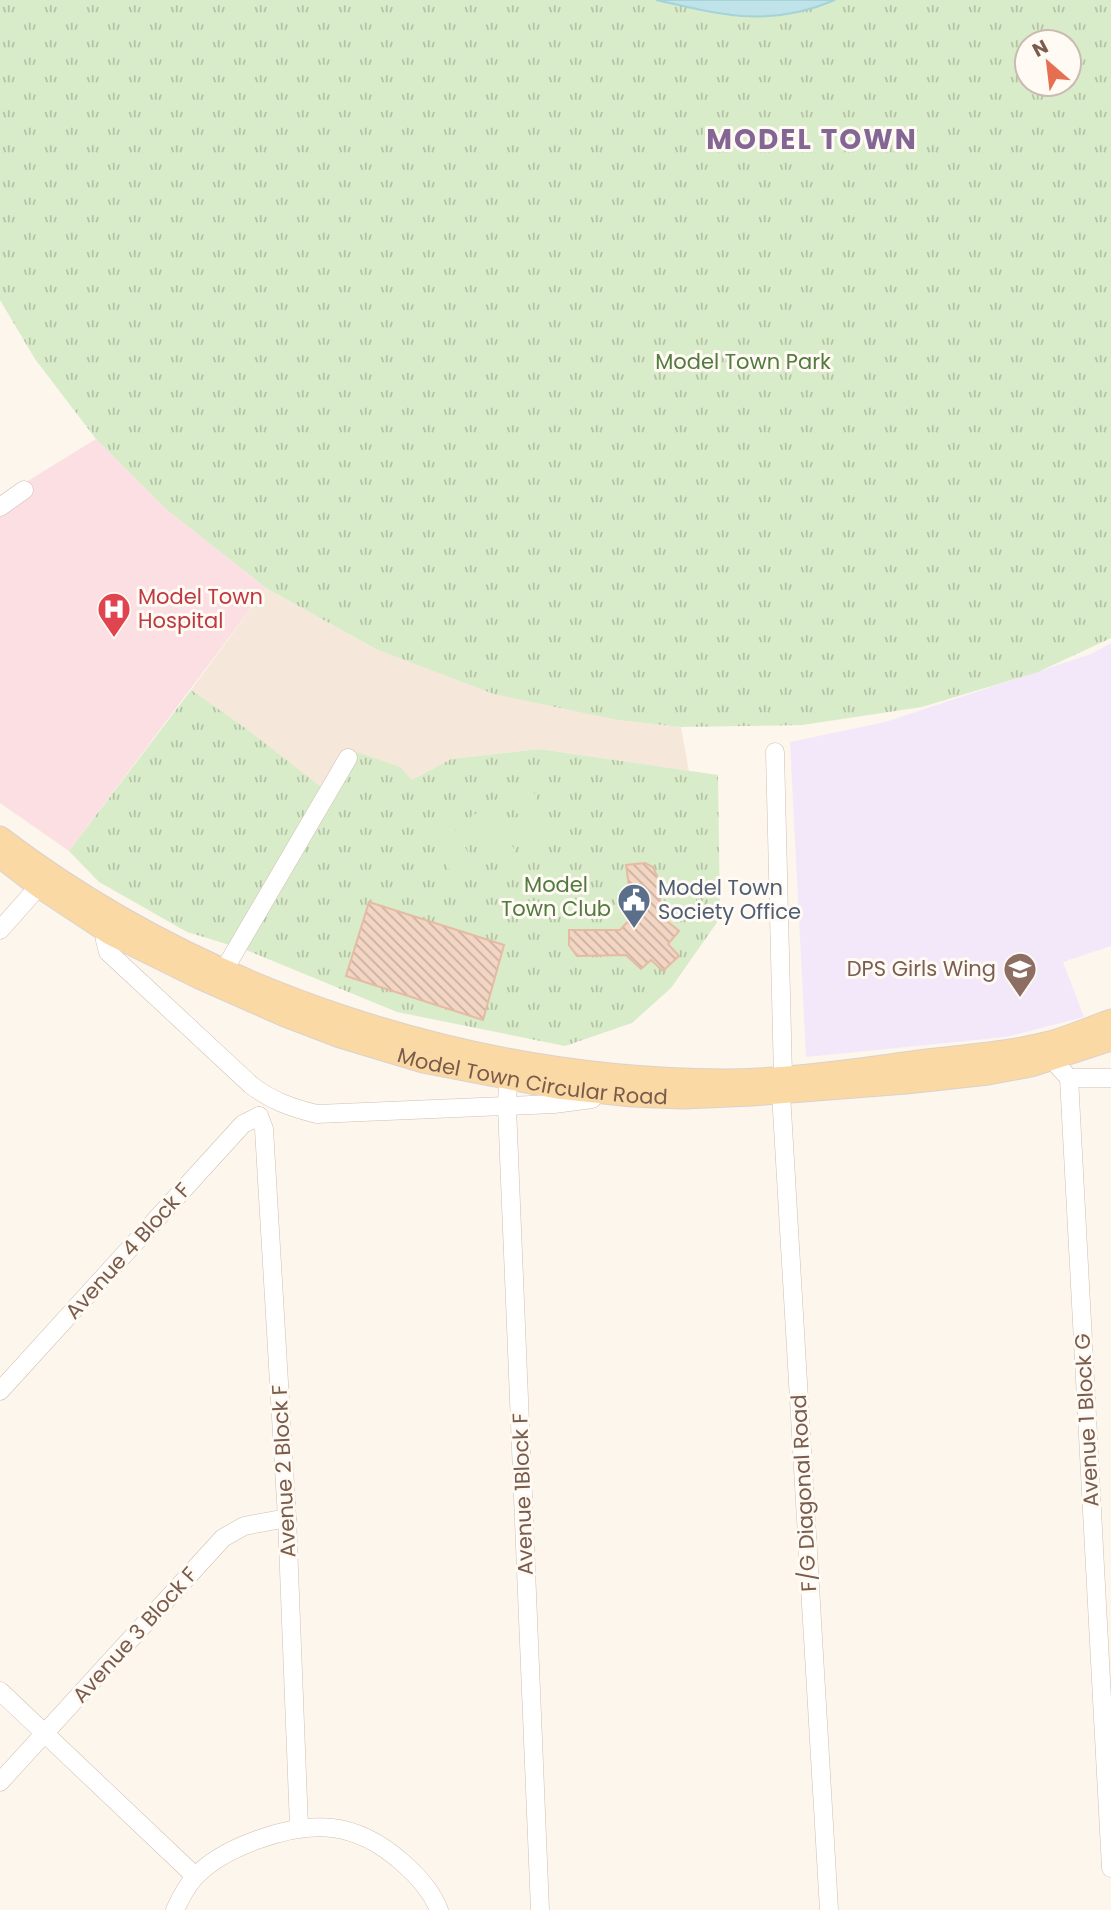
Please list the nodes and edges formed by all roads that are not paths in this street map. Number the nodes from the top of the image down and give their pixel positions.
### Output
1 (24, 490) dead end
2 (0, 508) edge
3 (775, 752) dead end
4 (348, 758) dead end
5 (0, 837) edge
6 (0, 858) edge
7 (44, 881) junction
8 (0, 930) edge
9 (110, 934) junction
10 (223, 970) junction
11 (1111, 1020) edge
12 (1111, 1040) edge
13 (1054, 1050) junction
14 (1069, 1078) junction
15 (1111, 1078) edge
16 (508, 1079) junction
17 (599, 1082) junction
18 (782, 1085) junction
19 (268, 1099) junction
20 (507, 1107) junction
21 (259, 1116) junction
22 (0, 1391) edge
23 (287, 1518) junction
24 (0, 1691) edge
25 (46, 1732) junction
26 (0, 1782) edge
27 (299, 1827) junction
28 (1111, 1868) edge
29 (195, 1876) junction
30 (174, 1910) edge
31 (439, 1910) edge
32 (540, 1910) edge
33 (829, 1910) edge

1 - 2 street
3 - 18 street, F/G Diagonal Road
4 - 10 street
5 - 7 main road, Model Town Circular Road
6 - 7 main road, Model Town Circular Road
7 - 8 street
7 - 9 main road, Model Town Circular Road
7 - 10 main road, Model Town Circular Road
9 - 16 main road, Model Town Circular Road
9 - 19 street
10 - 17 main road, Model Town Circular Road
11 - 13 main road, Model Town Circular Road
12 - 13 main road, Model Town Circular Road
13 - 14 street
13 - 18 main road, Model Town Circular Road
14 - 15 street
14 - 28 street, Avenue 1 Block G
16 - 17 main road, Model Town Circular Road
16 - 20 street, Avenue 1Block F
17 - 18 main road, Model Town Circular Road
17 - 20 street
18 - 33 street, F/G Diagonal Road
19 - 20 street
19 - 21 street
20 - 32 street, Avenue 1Block F
21 - 22 street, Avenue 4 Block F
21 - 23 street, Avenue 2 Block F
23 - 25 street, Avenue 3 Block F
23 - 27 street, Avenue 2 Block F
24 - 25 street
25 - 26 street, Avenue 3 Block F
25 - 29 street
27 - 29 street
27 - 31 street
29 - 30 street

